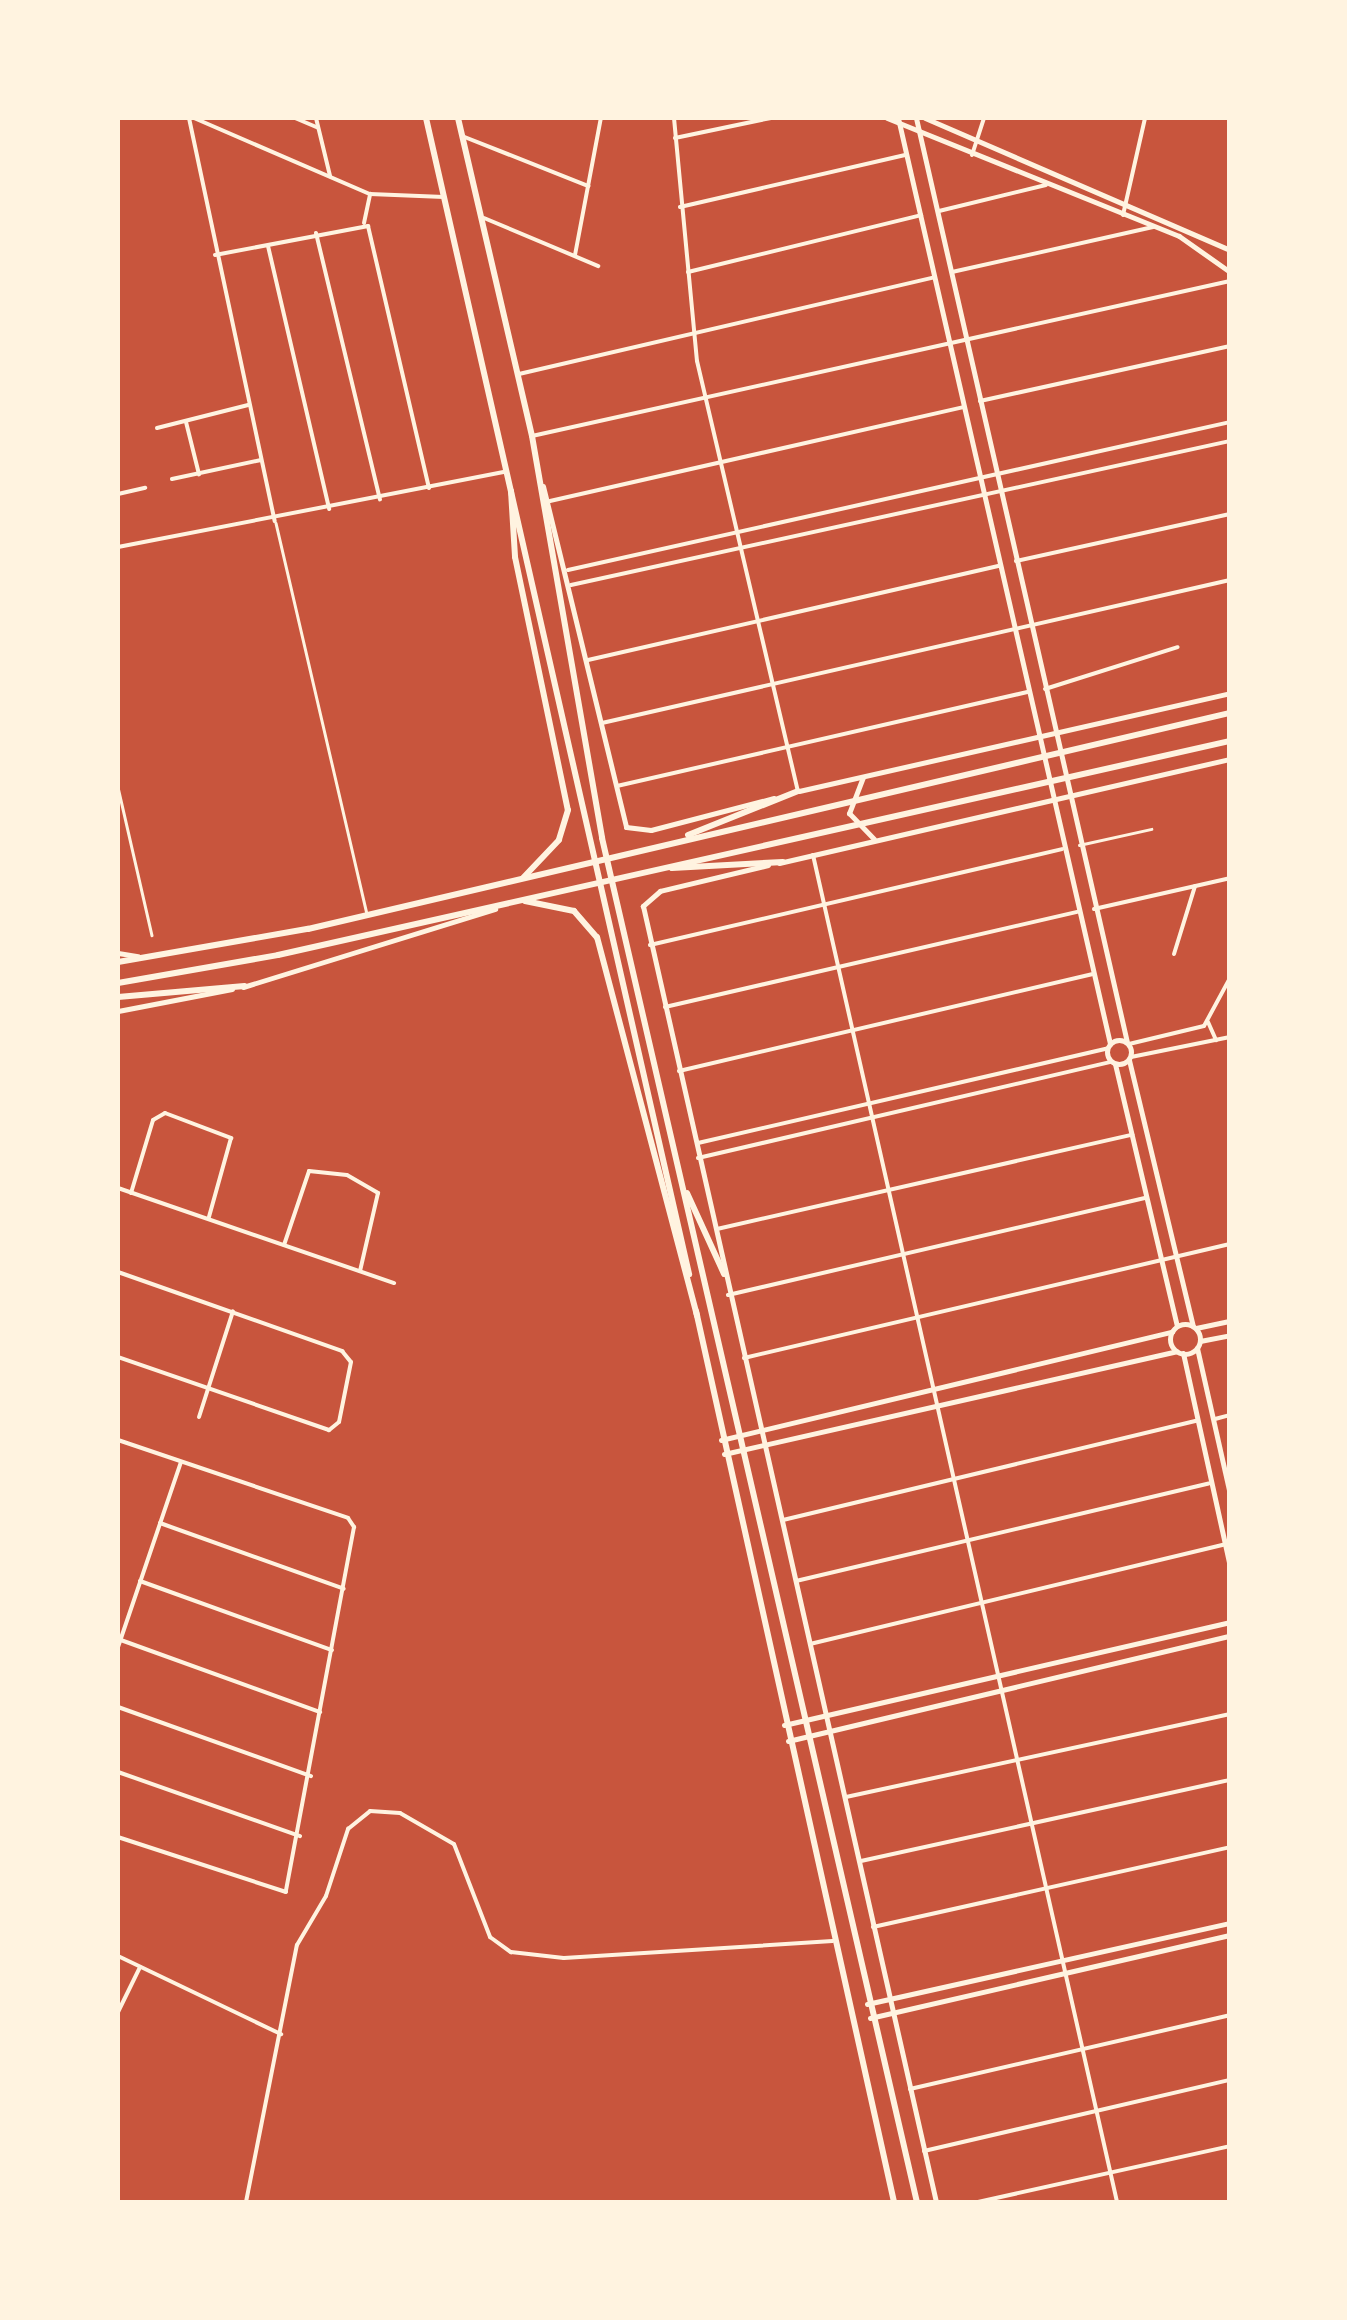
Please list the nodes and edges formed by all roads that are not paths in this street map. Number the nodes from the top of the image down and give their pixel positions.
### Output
1 (192, 118) edge
2 (294, 118) edge
3 (316, 118) edge
4 (426, 118) edge
5 (458, 118) edge
6 (601, 118) edge
7 (674, 118) edge
8 (771, 118) edge
9 (886, 118) edge
10 (916, 118) edge
11 (925, 118) edge
12 (984, 118) edge
13 (1146, 118) edge
14 (898, 120) edge
15 (319, 128) junction
16 (919, 130) junction
17 (462, 136) junction
18 (675, 138) junction
19 (976, 142) junction
20 (906, 154) junction
21 (972, 155) junction
22 (331, 178) junction
23 (1046, 185) junction
24 (589, 187) junction
25 (370, 194) junction
26 (444, 197) junction
27 (1126, 202) junction
28 (680, 206) junction
29 (938, 212) junction
30 (922, 214) junction
31 (1123, 215) junction
32 (480, 216) junction
33 (364, 224) junction
34 (1154, 226) junction
35 (316, 233) junction
36 (267, 244) junction
37 (1230, 250) edge
38 (215, 255) junction
39 (575, 255) junction
40 (598, 266) dead end
41 (686, 272) junction
42 (952, 272) junction
43 (1230, 272) edge
44 (935, 278) junction
45 (1230, 281) edge
46 (693, 335) junction
47 (966, 338) junction
48 (950, 342) junction
49 (1230, 346) edge
50 (519, 374) junction
51 (707, 399) junction
52 (980, 400) junction
53 (248, 405) junction
54 (965, 406) junction
55 (186, 422) junction
56 (1230, 422) edge
57 (158, 428) dead end
58 (532, 436) junction
59 (1176, 436) junction
60 (1230, 441) edge
61 (1180, 452) junction
62 (261, 460) junction
63 (721, 462) junction
64 (506, 471) junction
65 (199, 474) junction
66 (538, 475) junction
67 (997, 476) junction
68 (172, 479) dead end
69 (981, 479) junction
70 (145, 488) dead end
71 (428, 488) junction
72 (1000, 490) junction
73 (511, 491) junction
74 (118, 494) edge
75 (984, 494) junction
76 (380, 498) junction
77 (550, 501) junction
78 (329, 509) junction
79 (1230, 514) edge
80 (275, 521) junction
81 (739, 533) junction
82 (118, 547) edge
83 (743, 548) junction
84 (1016, 561) junction
85 (1000, 566) junction
86 (568, 570) junction
87 (1230, 580) edge
88 (571, 584) junction
89 (756, 620) junction
90 (1029, 624) junction
91 (1014, 628) junction
92 (1178, 647) dead end
93 (588, 660) junction
94 (771, 682) junction
95 (1044, 689) junction
96 (1027, 692) junction
97 (1230, 692) edge
98 (1230, 713) edge
99 (602, 723) junction
100 (1053, 732) junction
101 (1036, 737) junction
102 (1230, 740) edge
103 (786, 746) junction
104 (1057, 752) junction
105 (1040, 756) junction
106 (1230, 760) edge
107 (865, 776) junction
108 (1063, 778) junction
109 (1046, 781) junction
110 (616, 786) junction
111 (118, 787) edge
112 (798, 791) junction
113 (1067, 796) junction
114 (848, 799) junction
115 (1050, 800) junction
116 (854, 825) junction
117 (1151, 829) dead end
118 (878, 840) junction
119 (664, 844) junction
120 (1079, 845) junction
121 (1062, 849) junction
122 (813, 856) junction
123 (783, 862) junction
124 (651, 869) junction
125 (1230, 878) edge
126 (522, 879) junction
127 (1195, 886) junction
128 (518, 900) junction
129 (824, 905) junction
130 (1094, 910) junction
131 (1077, 912) junction
132 (368, 916) junction
133 (152, 935) dead end
134 (650, 946) junction
135 (118, 953) edge
136 (1174, 954) dead end
137 (150, 958) junction
138 (118, 962) edge
139 (837, 968) junction
140 (1092, 974) junction
141 (1230, 978) edge
142 (118, 982) edge
143 (245, 986) junction
144 (118, 998) edge
145 (665, 1007) junction
146 (118, 1010) edge
147 (1208, 1022) junction
148 (852, 1030) junction
149 (1230, 1037) edge
150 (1216, 1040) junction
151 (1128, 1043) junction
152 (1109, 1046) junction
153 (1130, 1059) junction
154 (1114, 1063) junction
155 (679, 1071) junction
156 (868, 1103) junction
157 (872, 1117) junction
158 (1132, 1135) junction
159 (696, 1143) junction
160 (698, 1158) junction
161 (681, 1179) junction
162 (118, 1188) edge
163 (890, 1190) junction
164 (131, 1193) junction
165 (1146, 1198) junction
166 (208, 1220) junction
167 (715, 1229) junction
168 (1230, 1244) edge
169 (284, 1245) junction
170 (903, 1255) junction
171 (1175, 1256) junction
172 (1160, 1260) junction
173 (360, 1271) junction
174 (118, 1272) edge
175 (724, 1274) junction
176 (394, 1283) dead end
177 (728, 1295) junction
178 (234, 1310) junction
179 (698, 1316) junction
180 (916, 1317) junction
181 (1230, 1321) edge
182 (1195, 1327) junction
183 (1174, 1329) junction
184 (1230, 1335) edge
185 (1198, 1345) junction
186 (1180, 1352) junction
187 (118, 1358) edge
188 (744, 1358) junction
189 (208, 1388) junction
190 (931, 1389) junction
191 (934, 1402) junction
192 (1230, 1415) edge
193 (199, 1416) dead end
194 (1213, 1419) junction
195 (1196, 1421) junction
196 (762, 1430) junction
197 (742, 1435) junction
198 (118, 1440) edge
199 (721, 1440) junction
200 (765, 1445) junction
201 (745, 1450) junction
202 (724, 1454) junction
203 (181, 1462) junction
204 (950, 1476) junction
205 (1228, 1478) edge
206 (1209, 1483) junction
207 (1230, 1496) edge
208 (782, 1520) junction
209 (160, 1524) junction
210 (965, 1541) junction
211 (1224, 1545) junction
212 (1230, 1567) edge
213 (140, 1581) junction
214 (795, 1581) junction
215 (344, 1588) junction
216 (979, 1602) junction
217 (1230, 1622) edge
218 (1230, 1636) edge
219 (118, 1642) edge
220 (810, 1644) junction
221 (332, 1650) junction
222 (996, 1676) junction
223 (999, 1688) junction
224 (118, 1707) edge
225 (321, 1712) junction
226 (1230, 1714) edge
227 (826, 1715) junction
228 (806, 1720) junction
229 (784, 1725) junction
230 (830, 1731) junction
231 (809, 1736) junction
232 (788, 1741) junction
233 (1014, 1760) junction
234 (118, 1772) edge
235 (311, 1776) junction
236 (1230, 1780) edge
237 (846, 1797) junction
238 (1029, 1822) junction
239 (300, 1836) junction
240 (118, 1837) edge
241 (1230, 1847) edge
242 (861, 1861) junction
243 (1043, 1885) junction
244 (1230, 1922) edge
245 (872, 1928) junction
246 (1230, 1935) edge
247 (832, 1941) junction
248 (118, 1956) edge
249 (1062, 1962) junction
250 (140, 1967) junction
251 (1065, 1974) junction
252 (888, 1999) junction
253 (867, 2004) junction
254 (118, 2012) edge
255 (891, 2014) junction
256 (1230, 2015) edge
257 (870, 2018) junction
258 (281, 2034) junction
259 (1084, 2048) junction
260 (1230, 2080) edge
261 (910, 2089) junction
262 (1098, 2111) junction
263 (1230, 2146) edge
264 (924, 2151) junction
265 (1111, 2173) junction
266 (246, 2202) edge
267 (894, 2202) edge
268 (917, 2202) edge
269 (936, 2202) edge
270 (978, 2202) edge
271 (1118, 2202) edge

1 - 22 street
1 - 38 street
2 - 15 street
3 - 15 street
4 - 26 main road
5 - 17 main road
6 - 24 street
7 - 18 street
8 - 18 street
9 - 14 street
10 - 16 street
11 - 19 street
12 - 19 street
13 - 27 street
14 - 16 street
14 - 20 street
15 - 22 street
16 - 21 street
16 - 29 street
17 - 24 street
17 - 32 main road
18 - 28 street
19 - 21 street
19 - 27 street
20 - 28 street
20 - 30 street
21 - 23 street
22 - 25 street
23 - 29 street
23 - 31 street
24 - 39 street
25 - 26 street
25 - 33 street
26 - 64 main road
27 - 31 street
27 - 37 street
28 - 41 street
29 - 42 street
30 - 41 street
30 - 44 street
31 - 34 street
32 - 39 street
32 - 50 main road
33 - 35 street
33 - 71 street
34 - 42 street
34 - 43 street
35 - 36 street
35 - 76 street
36 - 38 street
36 - 78 street
38 - 53 street
39 - 40 street
41 - 46 street
42 - 47 street
44 - 46 street
44 - 48 street
45 - 47 street
46 - 50 street
46 - 51 street
47 - 48 street
47 - 52 street
48 - 51 street
48 - 54 street
49 - 52 street
50 - 58 main road
51 - 58 street
51 - 63 street
52 - 67 street
53 - 55 street
53 - 62 street
54 - 63 street
54 - 69 street
55 - 57 street
55 - 65 street
56 - 59 street
58 - 66 main road
59 - 61 street
59 - 67 street
60 - 61 street
61 - 72 street
62 - 65 street
62 - 80 street
63 - 77 street
63 - 81 street
64 - 71 street
64 - 73 main road
65 - 68 street
66 - 77 street
66 - 161 main road
67 - 69 street
67 - 72 street
69 - 75 street
69 - 81 street
70 - 74 street
71 - 76 street
72 - 75 street
72 - 84 street
73 - 126 main road
73 - 179 main road
75 - 83 street
75 - 85 street
76 - 78 street
77 - 86 street
78 - 80 street
79 - 84 street
80 - 82 street
80 - 132 lane
81 - 83 street
81 - 86 street
83 - 88 street
83 - 89 street
84 - 90 street
85 - 89 street
85 - 91 street
86 - 88 street
87 - 90 street
88 - 93 street
89 - 93 street
89 - 94 street
90 - 91 street
90 - 95 street
91 - 94 street
91 - 96 street
92 - 95 street
93 - 99 street
94 - 99 street
94 - 103 street
95 - 100 street
96 - 101 street
96 - 103 street
97 - 100 street
98 - 104 main road
99 - 110 street
100 - 101 street
100 - 104 street
101 - 105 street
101 - 107 street
102 - 108 main road
103 - 110 street
103 - 112 street
104 - 105 main road
104 - 108 street
105 - 109 street
105 - 114 main road
106 - 113 street
107 - 112 street
107 - 114 street
108 - 109 main road
108 - 113 street
109 - 115 street
109 - 116 main road
110 - 112 street
111 - 133 lane
112 - 119 main road
113 - 115 street
113 - 120 street
114 - 116 street
114 - 119 main road
115 - 118 street
115 - 121 street
116 - 118 street
116 - 124 main road
117 - 120 lane
118 - 122 street
119 - 126 main road
120 - 130 street
121 - 129 street
121 - 131 street
122 - 123 street
122 - 129 street
123 - 124 main road
123 - 134 street
124 - 128 main road
125 - 127 street
126 - 132 main road
127 - 130 street
127 - 136 street
128 - 142 main road
128 - 143 street
128 - 179 main road
129 - 134 street
129 - 139 street
130 - 151 street
131 - 139 street
131 - 140 street
132 - 137 main road
134 - 145 street
135 - 137 street
137 - 138 main road
139 - 145 street
139 - 148 street
140 - 148 street
140 - 152 street
141 - 147 street
143 - 144 main road
143 - 146 street
145 - 155 street
147 - 150 street
147 - 151 street
148 - 155 street
148 - 156 street
149 - 150 street
150 - 153 street
151 - 152 street
151 - 153 street
152 - 154 street
152 - 156 street
153 - 154 street
153 - 171 street
154 - 157 street
154 - 158 street
155 - 159 street
156 - 157 street
156 - 159 street
157 - 160 street
157 - 163 street
158 - 163 street
158 - 165 street
159 - 160 street
160 - 167 street
161 - 175 main road
161 - 197 main road
162 - 164 street
163 - 167 street
163 - 170 street
164 - 166 street
164 - 166 street
165 - 170 street
165 - 172 street
166 - 169 street
167 - 175 street
168 - 171 street
169 - 173 street
169 - 173 street
170 - 177 street
170 - 180 street
171 - 172 street
171 - 182 street
172 - 180 street
172 - 183 street
173 - 176 street
174 - 178 street
175 - 177 street
177 - 188 street
178 - 189 street
178 - 189 street
179 - 199 main road
180 - 188 street
180 - 190 street
181 - 182 street
182 - 183 street
182 - 185 street
183 - 186 street
183 - 190 street
184 - 185 street
185 - 186 street
185 - 194 street
186 - 191 street
186 - 195 street
187 - 189 street
188 - 196 street
189 - 193 street
190 - 191 street
190 - 196 street
191 - 200 street
191 - 204 street
192 - 194 street
194 - 205 street
195 - 204 street
195 - 206 street
196 - 197 street
196 - 200 street
197 - 199 street
197 - 201 main road
198 - 203 street
199 - 202 main road
200 - 201 street
200 - 208 street
201 - 202 street
201 - 228 main road
202 - 229 main road
203 - 209 street
203 - 215 street
204 - 208 street
204 - 210 street
205 - 207 street
206 - 210 street
206 - 211 street
208 - 214 street
209 - 213 street
209 - 215 street
210 - 214 street
210 - 216 street
211 - 212 street
211 - 216 street
213 - 219 street
213 - 221 street
214 - 220 street
215 - 221 street
216 - 220 street
216 - 222 street
217 - 222 street
218 - 223 street
219 - 225 street
220 - 227 street
221 - 225 street
222 - 223 street
222 - 227 street
223 - 230 street
223 - 233 street
224 - 235 street
225 - 235 street
226 - 233 street
227 - 228 street
227 - 230 street
228 - 229 street
228 - 231 main road
229 - 232 main road
230 - 231 street
230 - 237 street
231 - 232 street
231 - 253 main road
232 - 247 main road
233 - 237 street
233 - 238 street
234 - 239 street
235 - 239 street
236 - 238 street
237 - 242 street
238 - 242 street
238 - 243 street
239 - 240 street
241 - 243 street
242 - 245 street
243 - 245 street
243 - 249 street
244 - 249 street
245 - 252 street
246 - 251 street
247 - 258 street
247 - 267 main road
248 - 250 street
249 - 251 street
249 - 252 street
250 - 254 street
250 - 258 street
251 - 255 street
251 - 259 street
252 - 253 street
252 - 255 street
253 - 257 main road
255 - 257 street
255 - 261 street
256 - 259 street
257 - 268 main road
258 - 266 street
259 - 261 street
259 - 262 street
260 - 262 street
261 - 264 street
262 - 264 street
262 - 265 street
263 - 265 street
264 - 269 street
265 - 270 street
265 - 271 street

